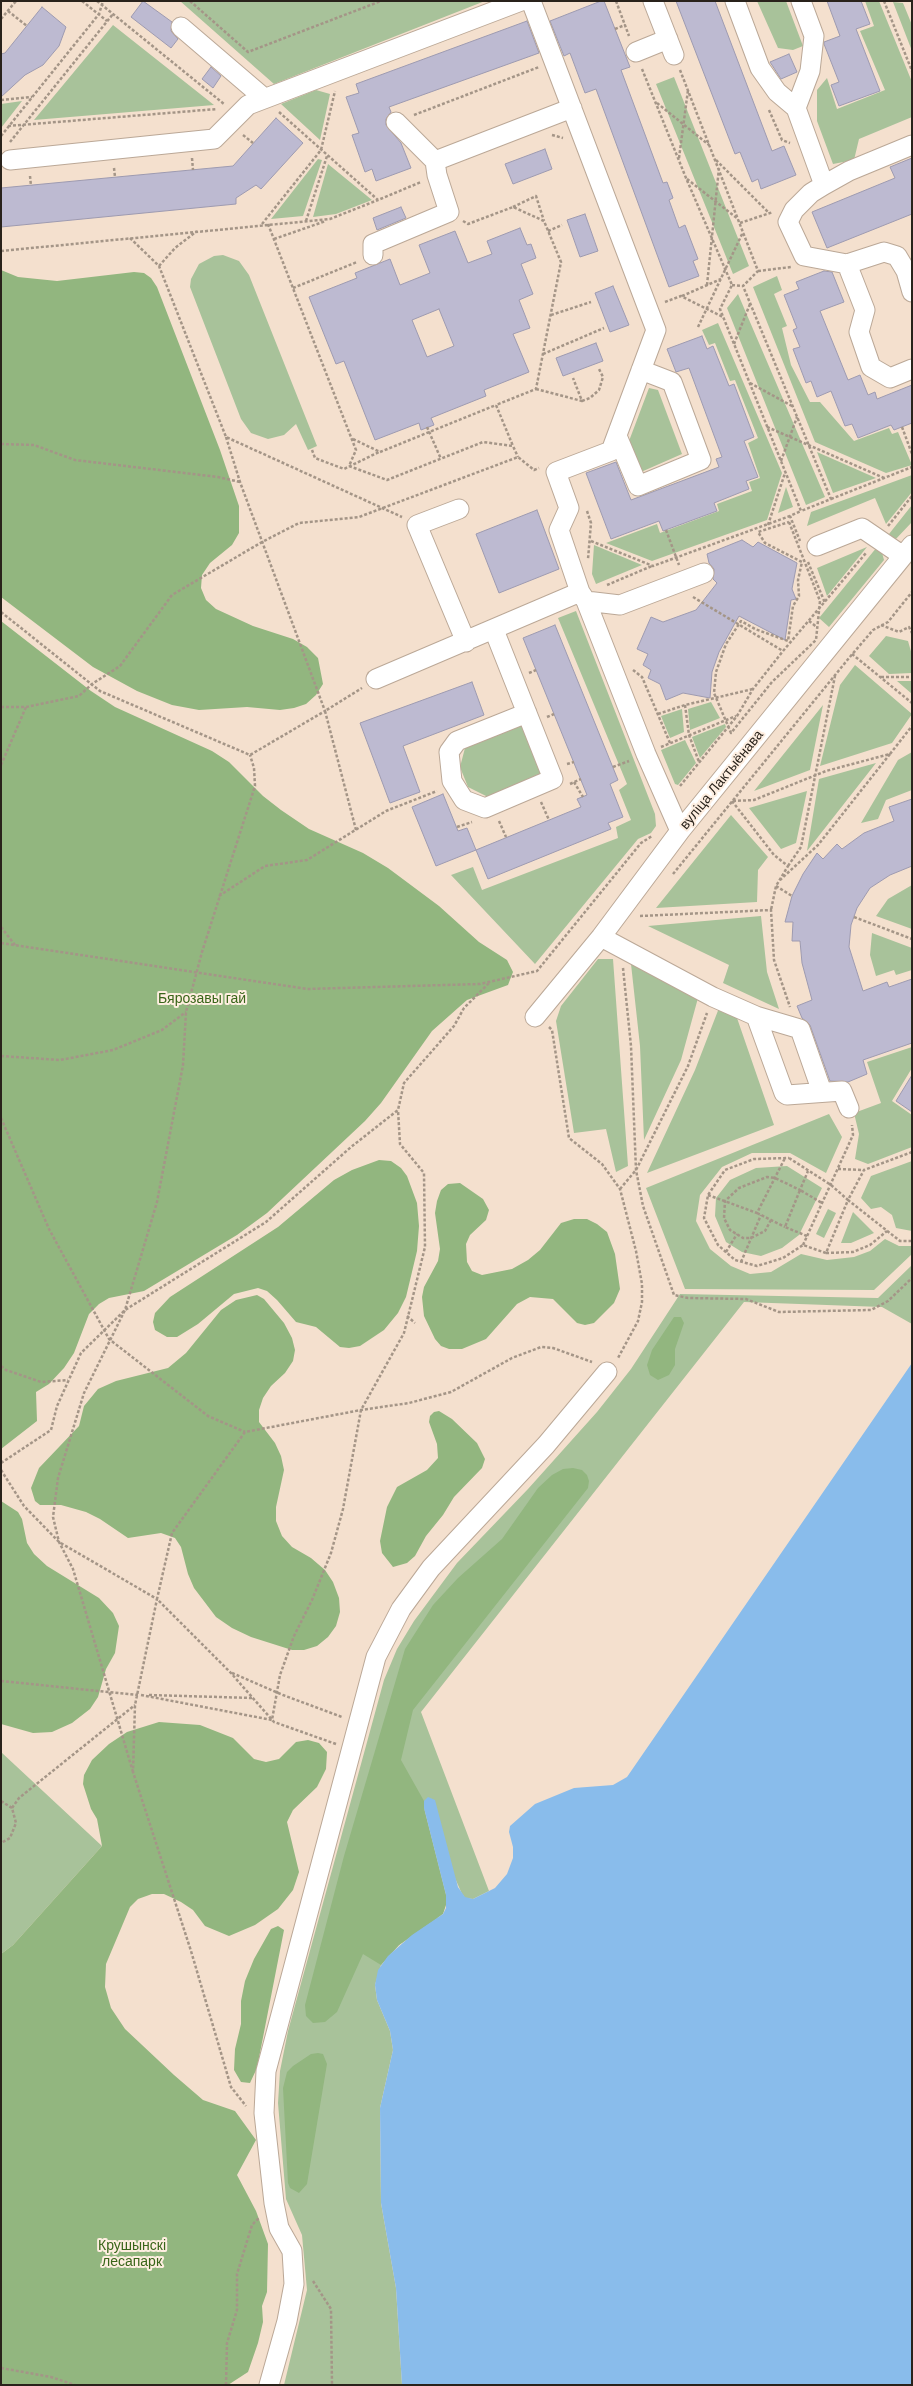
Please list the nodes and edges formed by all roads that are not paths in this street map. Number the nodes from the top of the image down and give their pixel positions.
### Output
1 (521, 1) edge
2 (531, 1) edge
3 (653, 1) edge
4 (735, 1) edge
5 (801, 1) edge
6 (181, 27) dead end
7 (639, 60) road end
8 (247, 104) junction
9 (572, 108) junction
10 (796, 108) junction
11 (396, 122) road end
12 (912, 145) edge
13 (8, 154) road end
14 (436, 168) junction
15 (824, 185) junction
16 (373, 255) road end
17 (847, 264) junction
18 (912, 292) edge
19 (912, 369) edge
20 (641, 370) junction
21 (617, 436) junction
22 (459, 509) dead end
23 (817, 546) dead end
24 (908, 551) edge
25 (704, 572) dead end
26 (583, 596) junction
27 (494, 630) junction
28 (466, 642) junction
29 (376, 679) road end
30 (527, 713) junction
31 (680, 831) junction
32 (600, 937) junction
33 (756, 1016) junction
34 (535, 1017) road end
35 (822, 1092) junction
36 (848, 1108) road end
37 (607, 1372) road end
38 (269, 2385) edge

1 - 8 street
2 - 9 street
3 - 7 street
4 - 10 street
5 - 10 street
6 - 8 street
8 - 13 street
9 - 14 street
9 - 20 street
10 - 15 street
11 - 14 street
12 - 15 street
14 - 16 street
15 - 17 street
17 - 18 street
17 - 19 street
20 - 21 street
20 - 21 street
21 - 26 street
22 - 28 street
23 - 24 street
24 - 31 street, вуліца Лактыёнава
25 - 26 street
26 - 27 street
26 - 31 street
27 - 28 street
27 - 30 street
28 - 29 street
30 - 30 street
31 - 32 street, вуліца Лактыёнава
32 - 33 street
32 - 34 street, вуліца Лактыёнава
33 - 35 street
33 - 35 street
35 - 36 street
37 - 38 street

